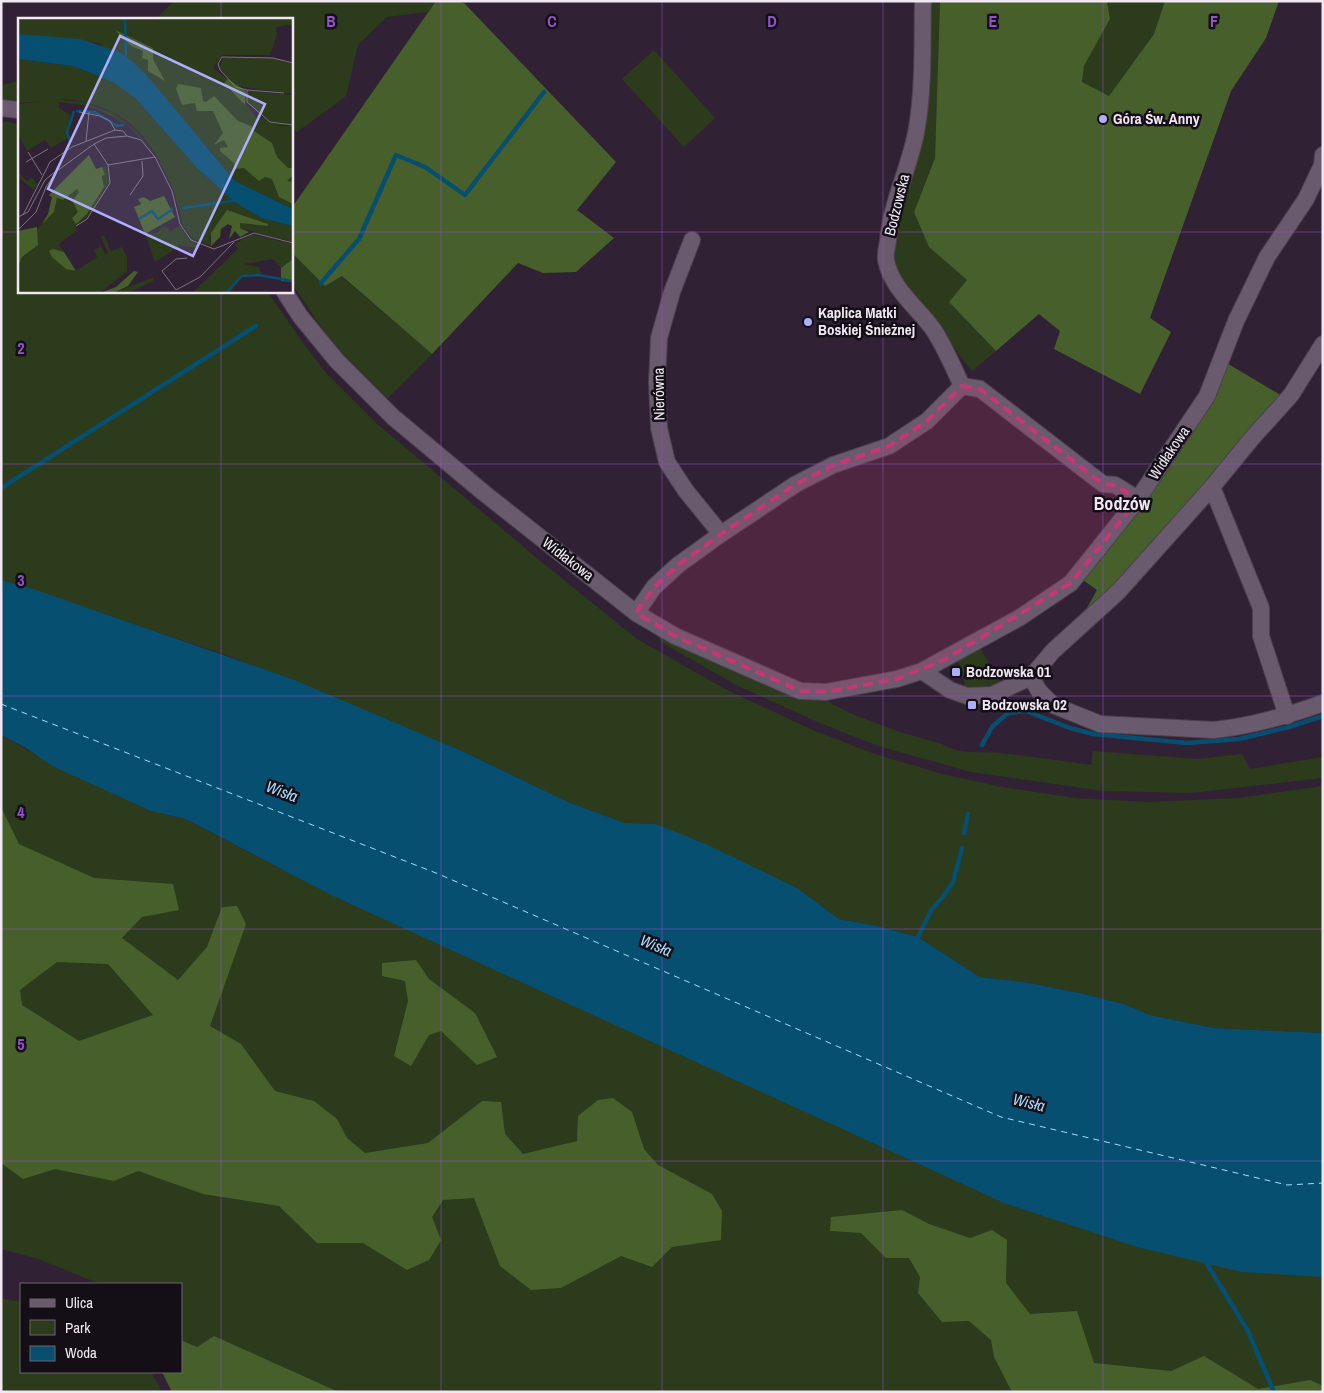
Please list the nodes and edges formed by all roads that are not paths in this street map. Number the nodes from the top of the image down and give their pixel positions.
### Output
1 (923, 1) edge
2 (1, 108) edge
3 (18, 110) edge
4 (1323, 156) edge
5 (1322, 164) edge
6 (692, 240) dead end
7 (285, 292) edge
8 (1323, 344) edge
9 (962, 386) junction
10 (1212, 487) junction
11 (1138, 499) junction
12 (721, 534) junction
13 (636, 612) junction
14 (922, 671) junction
15 (1031, 677) junction
16 (1323, 703) edge
17 (1287, 716) junction

1 - 9 street, Bodzowska
2 - 3 street
4 - 5 street, Widłakowa
5 - 11 street, Widłakowa
6 - 12 street, Nierówna
7 - 13 street, Widłakowa
8 - 10 street
9 - 11 street
9 - 12 street
10 - 15 street
10 - 17 street
11 - 14 street, Widłakowa
12 - 13 street
13 - 14 street, Widłakowa
14 - 15 street
15 - 17 street
16 - 17 street

